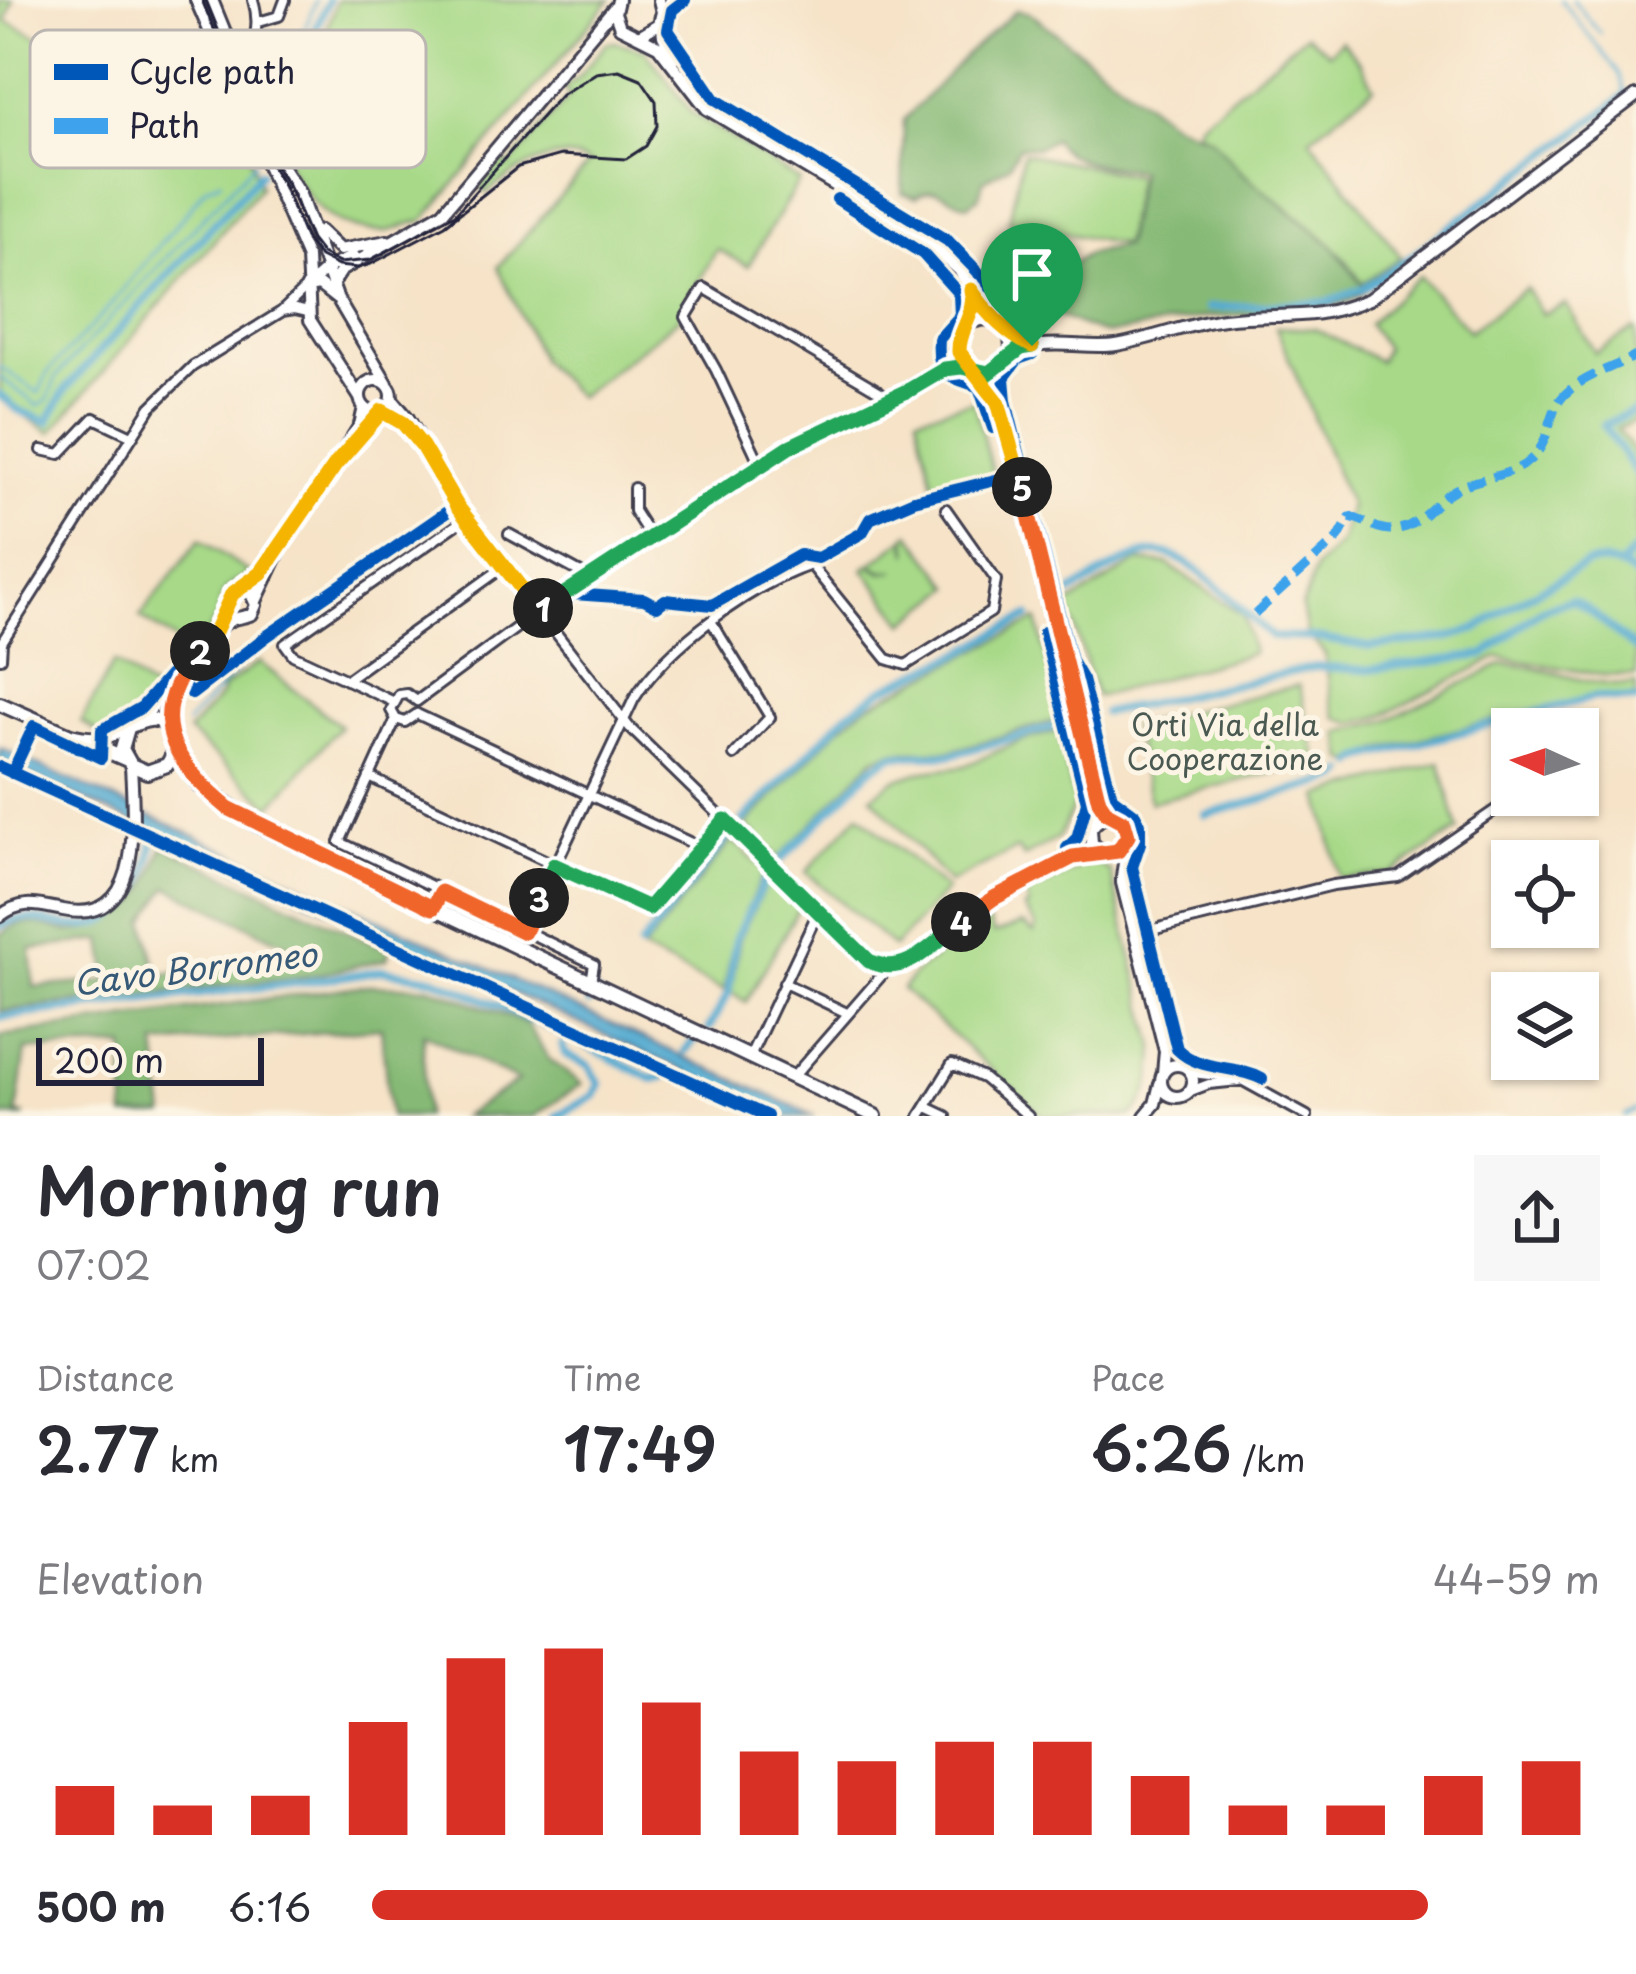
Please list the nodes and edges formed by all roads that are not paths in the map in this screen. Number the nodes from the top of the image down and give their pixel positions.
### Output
1 (196, 0) edge
2 (212, 0) edge
3 (254, 0) edge
4 (285, 0) edge
5 (659, 0) edge
6 (670, 0) edge
7 (617, 2) edge
8 (662, 18) junction
9 (257, 27) junction
10 (209, 30) edge
11 (223, 30) edge
12 (254, 30) edge
13 (256, 30) edge
14 (632, 34) junction
15 (591, 38) junction
16 (1636, 96) edge
17 (269, 168) edge
18 (283, 168) edge
19 (837, 184) junction
20 (307, 212) junction
21 (396, 239) junction
22 (328, 268) junction
23 (334, 282) junction
24 (307, 287) junction
25 (971, 290) junction
26 (338, 300) junction
27 (281, 312) junction
28 (308, 312) junction
29 (997, 321) junction
30 (966, 326) junction
31 (1009, 334) junction
32 (958, 344) junction
33 (1032, 346) junction
34 (1006, 362) junction
35 (945, 369) junction
36 (972, 370) junction
37 (387, 383) junction
38 (392, 399) junction
39 (888, 400) junction
40 (362, 402) junction
41 (998, 402) junction
42 (381, 411) junction
43 (132, 436) junction
44 (422, 446) junction
45 (42, 450) dead end
46 (336, 464) junction
47 (760, 464) junction
48 (634, 488) dead end
49 (946, 509) dead end
50 (466, 518) junction
51 (509, 534) dead end
52 (650, 536) junction
53 (281, 546) junction
54 (505, 566) junction
55 (588, 577) junction
56 (238, 591) junction
57 (256, 601) junction
58 (228, 605) junction
59 (539, 611) junction
60 (237, 617) junction
61 (711, 621) junction
62 (213, 636) junction
63 (1, 658) edge
64 (184, 669) junction
65 (346, 680) junction
66 (392, 701) junction
67 (417, 701) junction
68 (0, 704) edge
69 (417, 714) junction
70 (396, 719) junction
71 (623, 719) junction
72 (142, 720) junction
73 (128, 728) junction
74 (170, 730) junction
75 (66, 734) junction
76 (174, 751) junction
77 (734, 754) dead end
78 (128, 762) junction
79 (153, 771) junction
80 (369, 776) junction
81 (199, 784) junction
82 (132, 790) junction
83 (588, 794) junction
84 (1099, 801) junction
85 (1491, 813) edge
86 (1111, 815) junction
87 (725, 820) junction
88 (1093, 826) junction
89 (1127, 839) junction
90 (702, 848) junction
91 (1104, 852) junction
92 (1073, 857) junction
93 (554, 865) junction
94 (1122, 884) junction
95 (441, 892) junction
96 (433, 908) junction
97 (818, 912) junction
98 (0, 916) edge
99 (524, 932) junction
100 (1135, 934) junction
101 (892, 968) junction
102 (592, 982) junction
103 (784, 983) junction
104 (847, 1013) junction
105 (1163, 1046) junction
106 (749, 1056) junction
107 (1185, 1067) junction
108 (794, 1076) junction
109 (1162, 1077) junction
110 (1246, 1082) junction
111 (1184, 1094) junction
112 (927, 1107) junction
113 (875, 1116) edge
114 (920, 1116) edge
115 (946, 1116) edge
116 (1028, 1116) edge
117 (1150, 1116) edge
118 (1307, 1116) edge

1 - 10 street
2 - 11 street
3 - 9 street
4 - 9 street
5 - 8 street
6 - 8 street
7 - 14 street
7 - 15 street
8 - 14 street
8 - 19 street
9 - 12 street
9 - 13 street
14 - 15 street
14 - 19 street
15 - 21 street
16 - 33 street
17 - 24 street
18 - 20 street
19 - 25 street
20 - 21 street
20 - 22 street
21 - 22 street
21 - 23 street
22 - 23 street
22 - 24 street
23 - 26 street
24 - 26 street
24 - 27 street
24 - 28 street
25 - 29 street
25 - 30 street
26 - 37 street
27 - 28 street
27 - 43 street
28 - 40 street
29 - 30 street
29 - 31 street
30 - 32 street
31 - 33 street
31 - 34 street
32 - 35 street
32 - 36 street
33 - 34 street
34 - 36 street
34 - 41 street
35 - 36 street
35 - 39 street
36 - 41 street
37 - 38 street
37 - 40 street
38 - 42 street
38 - 44 street
39 - 47 street
39 - 47 street
40 - 42 street
40 - 46 street
41 - 84 street
42 - 44 street
42 - 46 street
43 - 45 street
43 - 63 street
44 - 50 street
46 - 53 street
47 - 52 street
48 - 52 street
49 - 61 street
50 - 54 street
50 - 65 street
51 - 55 street
52 - 55 street
53 - 56 street
53 - 57 street
54 - 59 street
54 - 65 street
55 - 59 street
56 - 57 street
56 - 58 street
57 - 60 street
58 - 60 street
58 - 62 street
59 - 67 street
59 - 71 street
60 - 62 street
61 - 71 street
61 - 77 street
62 - 64 street
64 - 72 street
64 - 74 street
65 - 66 street
66 - 67 street
66 - 70 street
67 - 69 street
68 - 75 main road
69 - 70 street
69 - 83 street
70 - 80 street
71 - 83 street
71 - 87 street
72 - 73 main road
72 - 74 main road
73 - 75 main road
73 - 78 main road
74 - 76 main road
75 - 78 main road
76 - 79 main road
76 - 81 main road
78 - 79 main road
78 - 82 street
79 - 81 main road
79 - 82 street
80 - 93 street
80 - 95 street
81 - 96 main road
82 - 98 street
83 - 90 street
83 - 93 street
84 - 86 street
84 - 88 street
85 - 100 street
86 - 88 street
86 - 89 street
87 - 90 street
87 - 97 street
88 - 91 street
88 - 92 street
89 - 91 street
89 - 94 street
90 - 93 street
91 - 92 street
91 - 94 street
92 - 101 street
93 - 99 street
94 - 100 street
95 - 96 street
95 - 99 street
96 - 102 main road
97 - 101 street
97 - 103 street
99 - 102 street
100 - 105 street
101 - 104 street
102 - 106 main road
103 - 104 street
103 - 106 street
104 - 108 street
105 - 107 street
105 - 109 street
106 - 108 main road
107 - 109 street
107 - 110 street
107 - 111 street
108 - 113 main road
109 - 111 street
109 - 117 street
110 - 111 street
110 - 118 street
111 - 117 street
112 - 114 street
112 - 115 street
112 - 116 street

